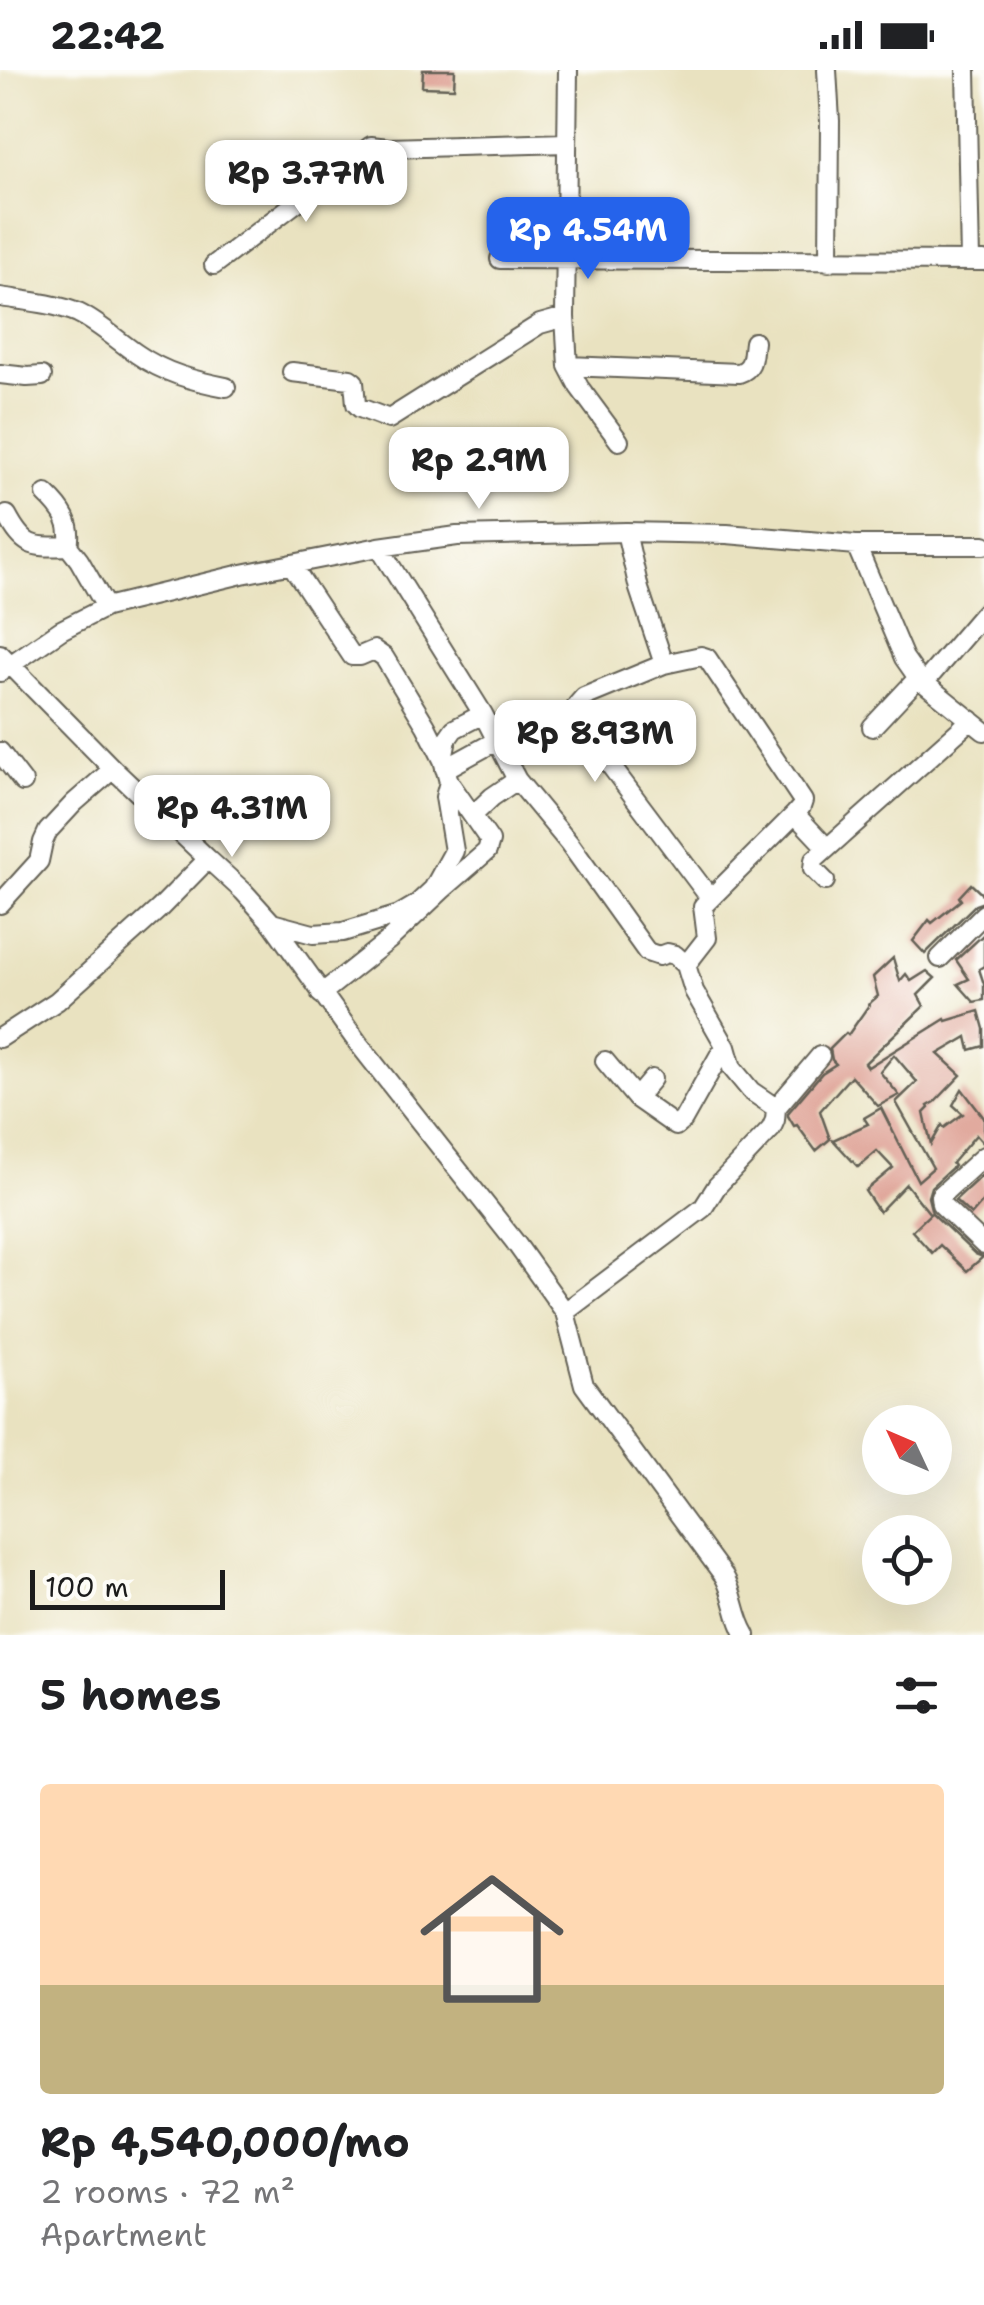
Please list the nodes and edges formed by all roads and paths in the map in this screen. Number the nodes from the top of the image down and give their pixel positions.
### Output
1 (568, 70) edge
2 (827, 70) edge
3 (966, 70) edge
4 (566, 143) junction
5 (975, 156) edge
6 (500, 259) dead end
7 (565, 260) junction
8 (977, 261) edge
9 (829, 262) junction
10 (214, 265) dead end
11 (0, 297) edge
12 (564, 317) junction
13 (754, 342) dead end
14 (568, 366) junction
15 (292, 372) dead end
16 (0, 374) edge
17 (42, 376) dead end
18 (226, 387) dead end
19 (619, 441) dead end
20 (46, 494) dead end
21 (7, 515) dead end
22 (626, 532) junction
23 (984, 545) edge
24 (68, 546) junction
25 (856, 546) junction
26 (379, 547) junction
27 (291, 564) junction
28 (106, 607) junction
29 (984, 614) edge
30 (3, 663) edge
31 (664, 664) junction
32 (921, 680) junction
33 (483, 714) junction
34 (978, 725) edge
35 (872, 727) dead end
36 (496, 741) junction
37 (0, 752) edge
38 (113, 769) junction
39 (446, 770) junction
40 (518, 780) junction
41 (23, 782) dead end
42 (796, 814) junction
43 (473, 815) junction
44 (827, 848) junction
45 (454, 851) junction
46 (208, 859) junction
47 (466, 868) junction
48 (825, 881) dead end
49 (710, 898) junction
50 (0, 904) edge
51 (984, 914) edge
52 (272, 924) junction
53 (940, 958) dead end
54 (686, 965) junction
55 (321, 994) junction
56 (0, 1038) edge
57 (726, 1047) junction
58 (820, 1056) dead end
59 (605, 1061) dead end
60 (652, 1079) dead end
61 (636, 1098) junction
62 (776, 1108) junction
63 (984, 1156) edge
64 (984, 1245) edge
65 (566, 1312) junction
66 (746, 1635) edge

1 - 4 street
2 - 9 street
3 - 5 street
4 - 7 street
4 - 10 street
5 - 8 street
6 - 7 street
7 - 9 street
7 - 12 street
8 - 9 street
11 - 18 street
12 - 14 street
12 - 15 street
13 - 14 street
14 - 19 street
16 - 17 street
20 - 24 street
21 - 24 street
22 - 25 street
22 - 26 street
22 - 31 street
23 - 25 street
24 - 28 street
25 - 32 street
26 - 27 street
26 - 33 street
27 - 28 street
27 - 39 street
28 - 30 street
29 - 32 street
30 - 38 street
31 - 42 street
31 - 49 street
32 - 34 street
32 - 35 street
33 - 36 street
33 - 39 street
34 - 44 street
36 - 39 street
36 - 40 street
37 - 41 street
38 - 46 street
38 - 50 street
39 - 43 street
39 - 45 street
40 - 43 street
40 - 54 street
42 - 44 street
42 - 49 street
43 - 47 street
44 - 48 street
45 - 47 street
45 - 52 street
46 - 52 street
46 - 56 street
47 - 55 street
49 - 54 street
51 - 53 street
52 - 55 street
54 - 57 street
55 - 65 street
57 - 61 street
57 - 62 street
58 - 62 street
59 - 61 street
60 - 61 street
62 - 65 street
63 - 64 street
65 - 66 street

